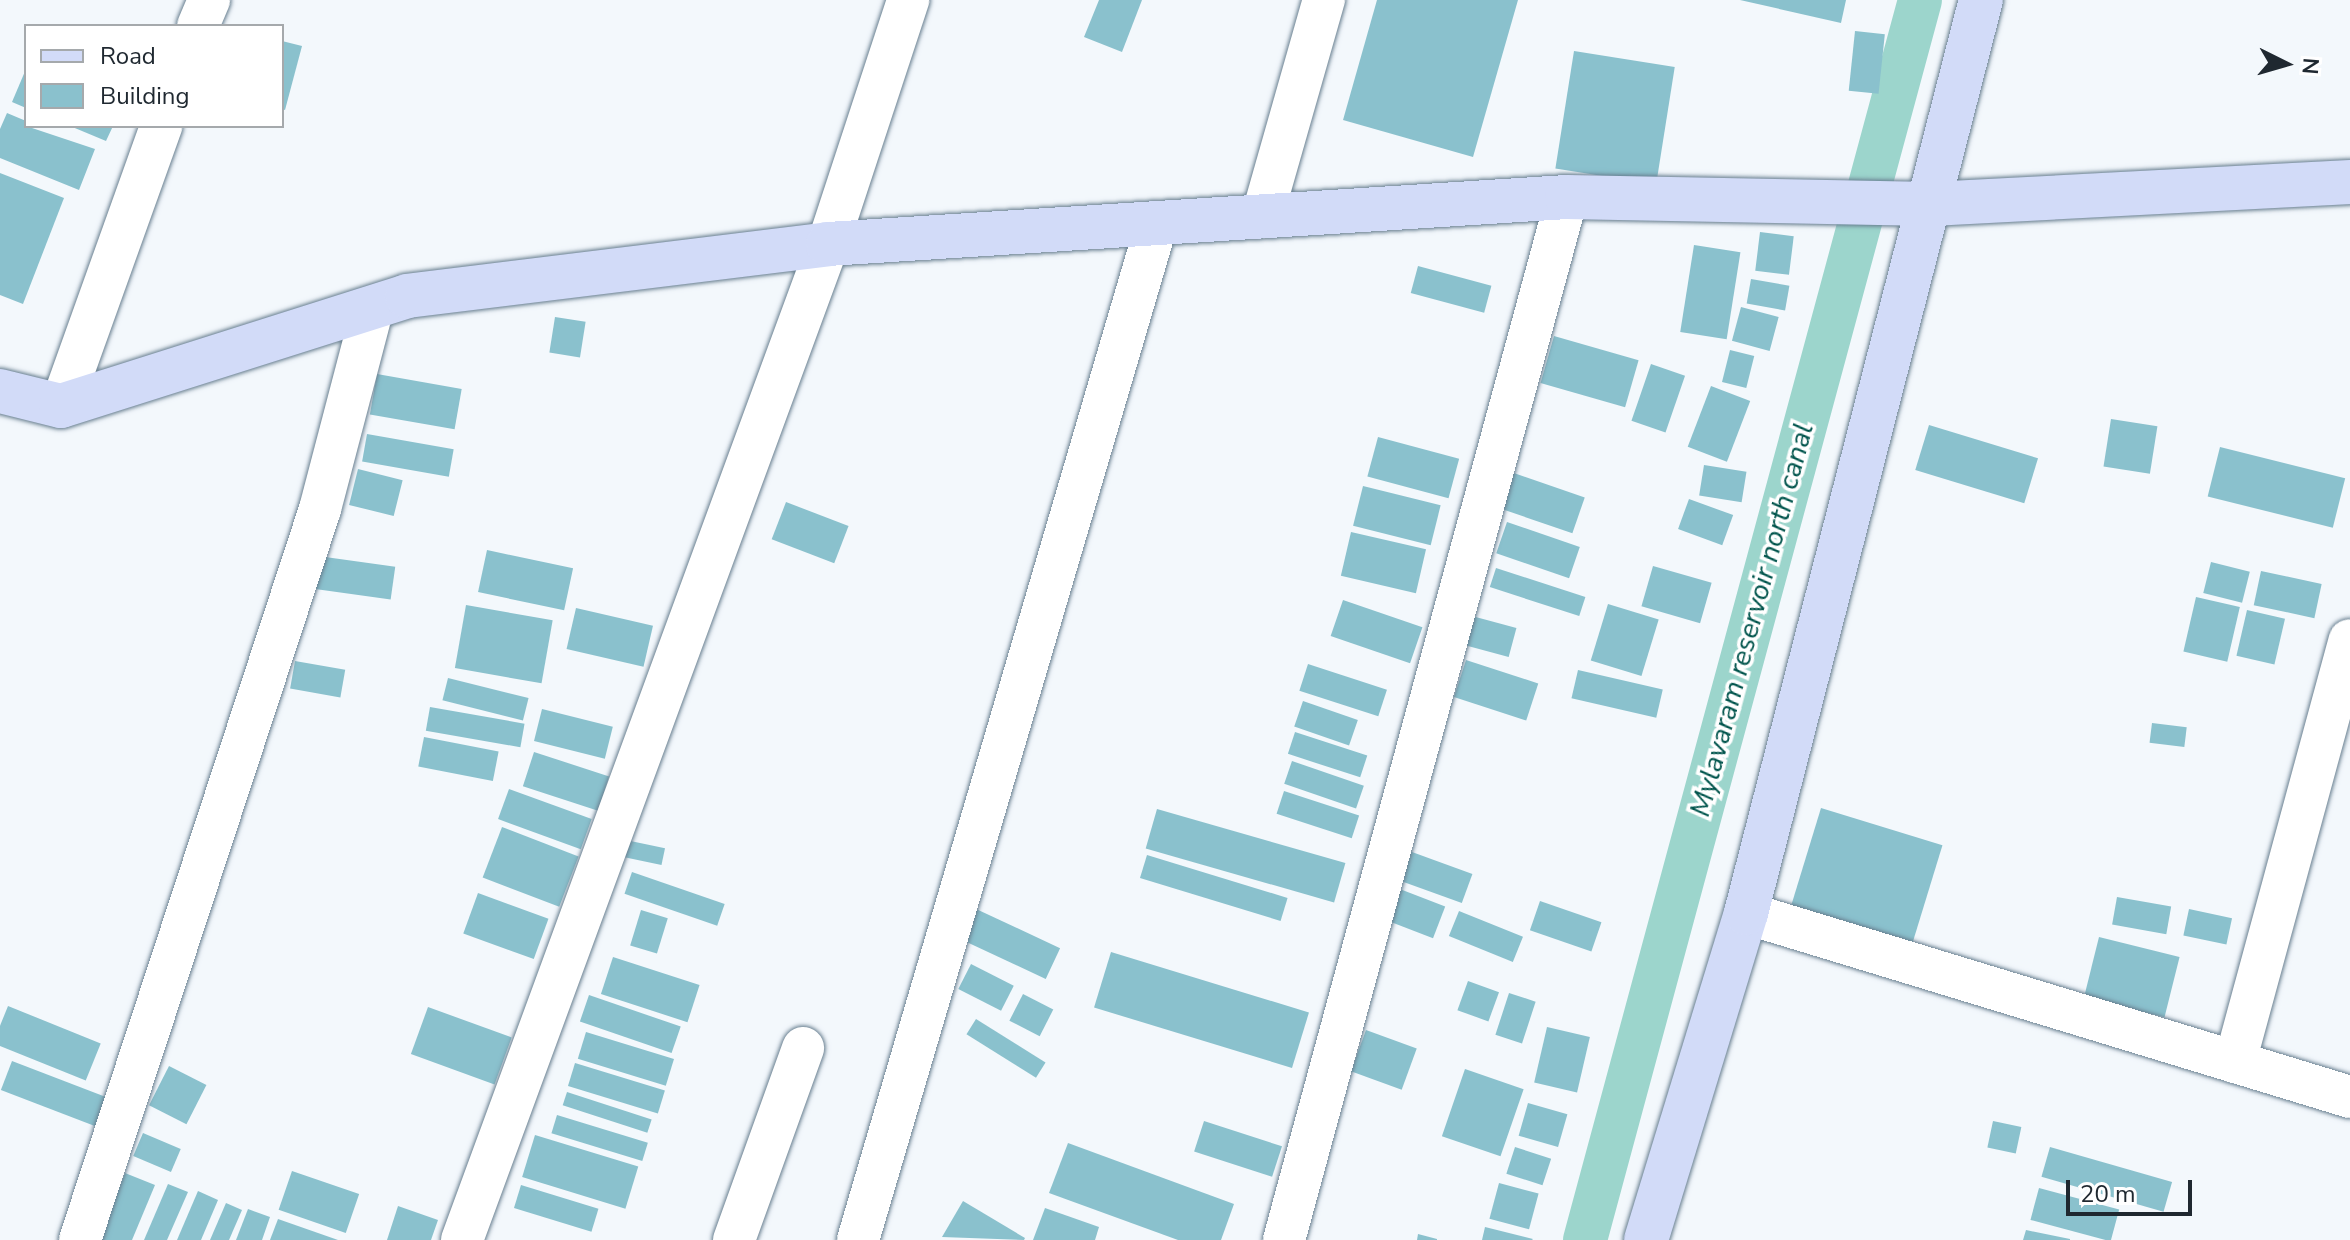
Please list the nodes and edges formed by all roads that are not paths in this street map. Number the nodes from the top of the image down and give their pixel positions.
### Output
1 (209, 0) edge
2 (908, 0) edge
3 (1324, 0) edge
4 (1981, 0) edge
5 (199, 24) edge
6 (160, 128) edge
7 (2350, 182) edge
8 (1567, 197) junction
9 (1931, 204) junction
10 (1262, 217) junction
11 (1157, 223) junction
12 (828, 244) junction
13 (373, 307) junction
14 (0, 391) edge
15 (61, 406) junction
16 (2350, 640) edge
17 (1746, 913) junction
18 (803, 1048) dead end
19 (2235, 1062) junction
20 (2350, 1097) edge
21 (80, 1240) edge
22 (462, 1240) edge
23 (734, 1240) edge
24 (858, 1240) edge
25 (1284, 1240) edge
26 (1646, 1240) edge

1 - 5 street
2 - 12 street
3 - 10 street
4 - 9 main road
6 - 15 street
7 - 9 main road
8 - 9 main road
8 - 10 main road
8 - 25 street
9 - 17 main road
10 - 11 main road
11 - 12 main road
11 - 24 street
12 - 13 main road
12 - 22 street
13 - 15 main road
13 - 21 street
14 - 15 main road
16 - 19 street
17 - 19 street
17 - 26 main road
18 - 23 street
19 - 20 street

